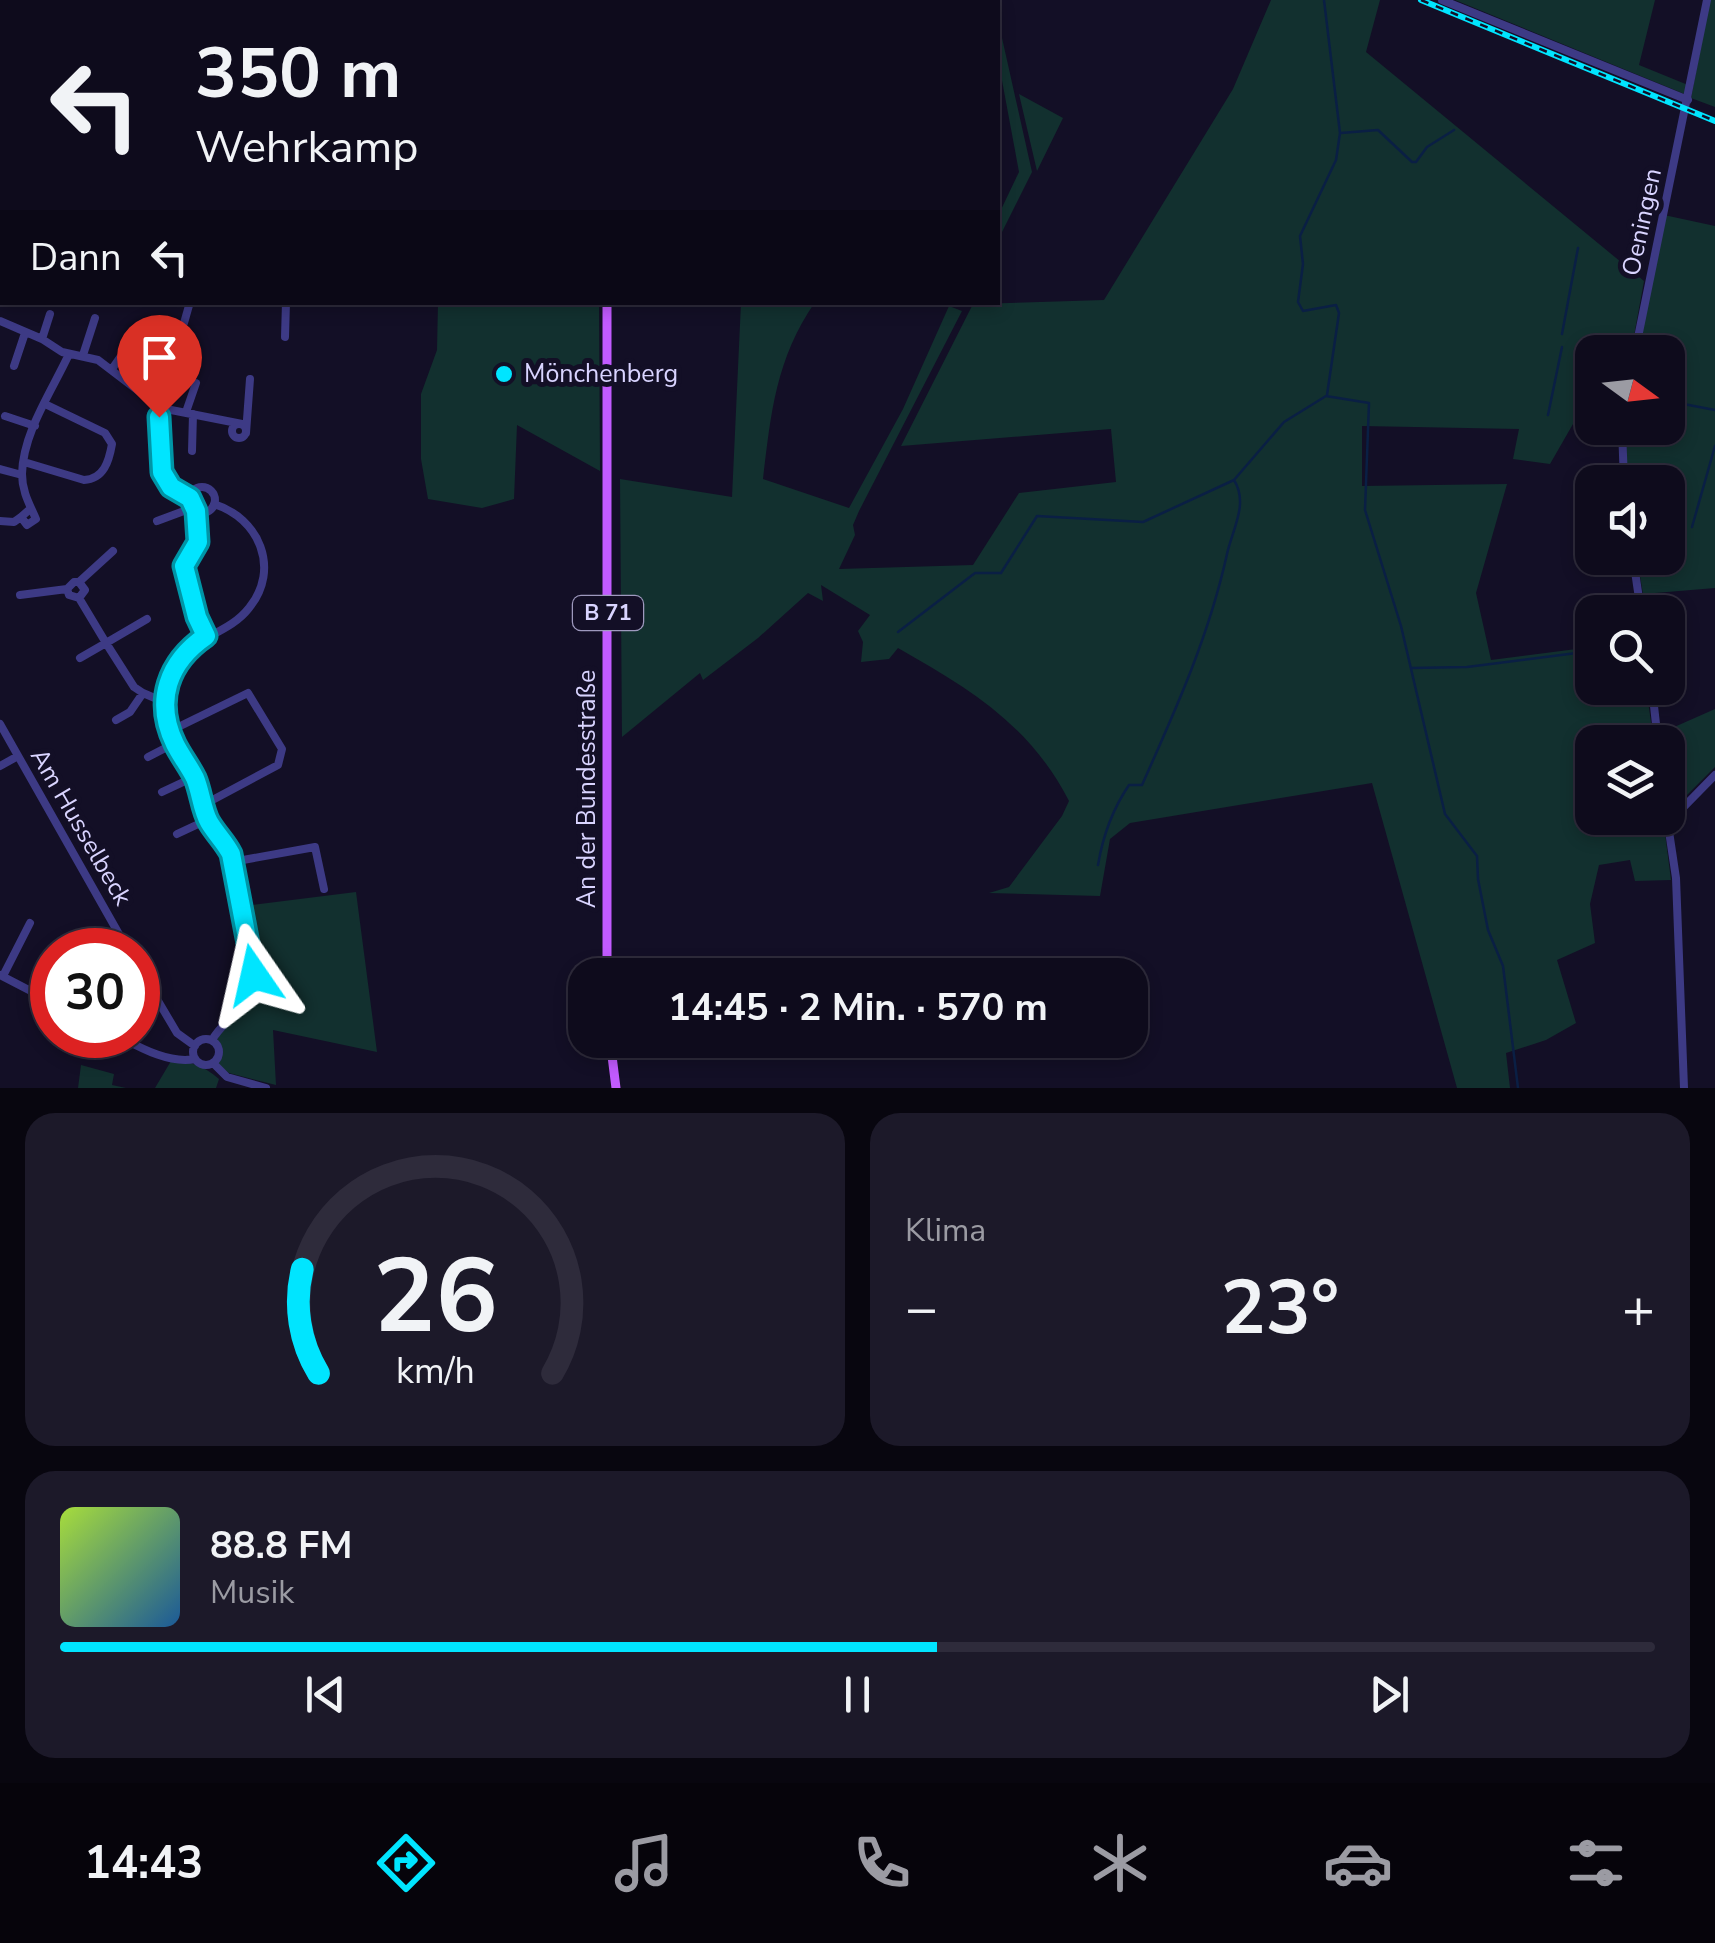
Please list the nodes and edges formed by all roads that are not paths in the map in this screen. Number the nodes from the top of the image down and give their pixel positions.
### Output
1 (1442, 0) edge
2 (1707, 0) edge
3 (1688, 100) junction
4 (189, 305) edge
5 (286, 305) edge
6 (607, 305) edge
7 (50, 314) dead end
8 (94, 318) dead end
9 (0, 322) edge
10 (184, 323) dead end
11 (25, 333) junction
12 (1640, 335) edge
13 (285, 336) dead end
14 (42, 339) junction
15 (128, 346) dead end
16 (69, 354) junction
17 (83, 354) junction
18 (14, 366) dead end
19 (112, 369) junction
20 (250, 379) dead end
21 (196, 382) dead end
22 (45, 404) junction
23 (161, 408) junction
24 (190, 413) junction
25 (5, 416) dead end
26 (35, 426) junction
27 (192, 451) dead end
28 (24, 462) junction
29 (0, 469) edge
30 (22, 475) junction
31 (214, 504) junction
32 (192, 506) junction
33 (29, 510) junction
34 (21, 516) junction
35 (0, 521) edge
36 (157, 521) dead end
37 (34, 522) junction
38 (40, 531) dead end
39 (114, 551) dead end
40 (79, 582) junction
41 (68, 589) junction
42 (20, 595) dead end
43 (80, 598) junction
44 (147, 619) dead end
45 (206, 636) junction
46 (106, 643) junction
47 (80, 658) dead end
48 (143, 694) junction
49 (164, 702) junction
50 (116, 720) dead end
51 (0, 724) edge
52 (170, 731) junction
53 (175, 743) junction
54 (18, 756) junction
55 (148, 757) dead end
56 (0, 766) edge
57 (1715, 775) edge
58 (194, 777) junction
59 (162, 792) dead end
60 (205, 804) junction
61 (1685, 804) edge
62 (207, 820) junction
63 (177, 834) dead end
64 (1670, 835) edge
65 (232, 862) junction
66 (324, 889) dead end
67 (30, 922) dead end
68 (116, 928) edge
69 (607, 958) edge
70 (1, 975) edge
71 (30, 990) edge
72 (160, 1005) edge
73 (212, 1040) junction
74 (195, 1046) junction
75 (160, 1054) edge
76 (612, 1058) edge
77 (195, 1059) junction
78 (212, 1064) junction
79 (266, 1088) edge
80 (616, 1088) edge
81 (1684, 1088) edge

1 - 3 street
2 - 3 street, Oeningen
3 - 12 street, Oeningen
4 - 10 street
5 - 13 street
6 - 69 main road, An der Bundesstraße / B 71
7 - 14 street
8 - 17 street
9 - 11 street
11 - 14 street
11 - 18 street
14 - 16 street
15 - 19 street
16 - 17 street
16 - 22 street
17 - 19 street
19 - 23 street
20 - 24 street
21 - 24 street
22 - 26 street
22 - 28 street
23 - 24 street
23 - 32 street
24 - 27 street
25 - 26 street
26 - 28 street
28 - 30 street
29 - 30 street
30 - 33 street
31 - 32 street
31 - 32 street
31 - 45 street
32 - 36 street
32 - 45 street
33 - 34 street
33 - 37 street
34 - 35 street
34 - 37 street
37 - 38 street
39 - 40 street
40 - 41 street
40 - 43 street
41 - 42 street
41 - 43 street
43 - 46 street
44 - 46 street
45 - 49 street
46 - 47 street
46 - 48 street
48 - 49 street
48 - 50 street
49 - 52 street
51 - 54 street, Am Husselbeck
52 - 53 street
52 - 60 street
53 - 55 street
53 - 58 street
54 - 56 street
54 - 68 street, Am Husselbeck
57 - 61 street
58 - 59 street
58 - 60 street
60 - 62 street
62 - 63 street
62 - 65 street
64 - 81 street
65 - 66 street
65 - 73 street
67 - 70 street
70 - 71 street
72 - 74 street
73 - 74 street
73 - 78 street
74 - 77 street
75 - 77 street
76 - 80 main road
77 - 78 street
78 - 79 street

